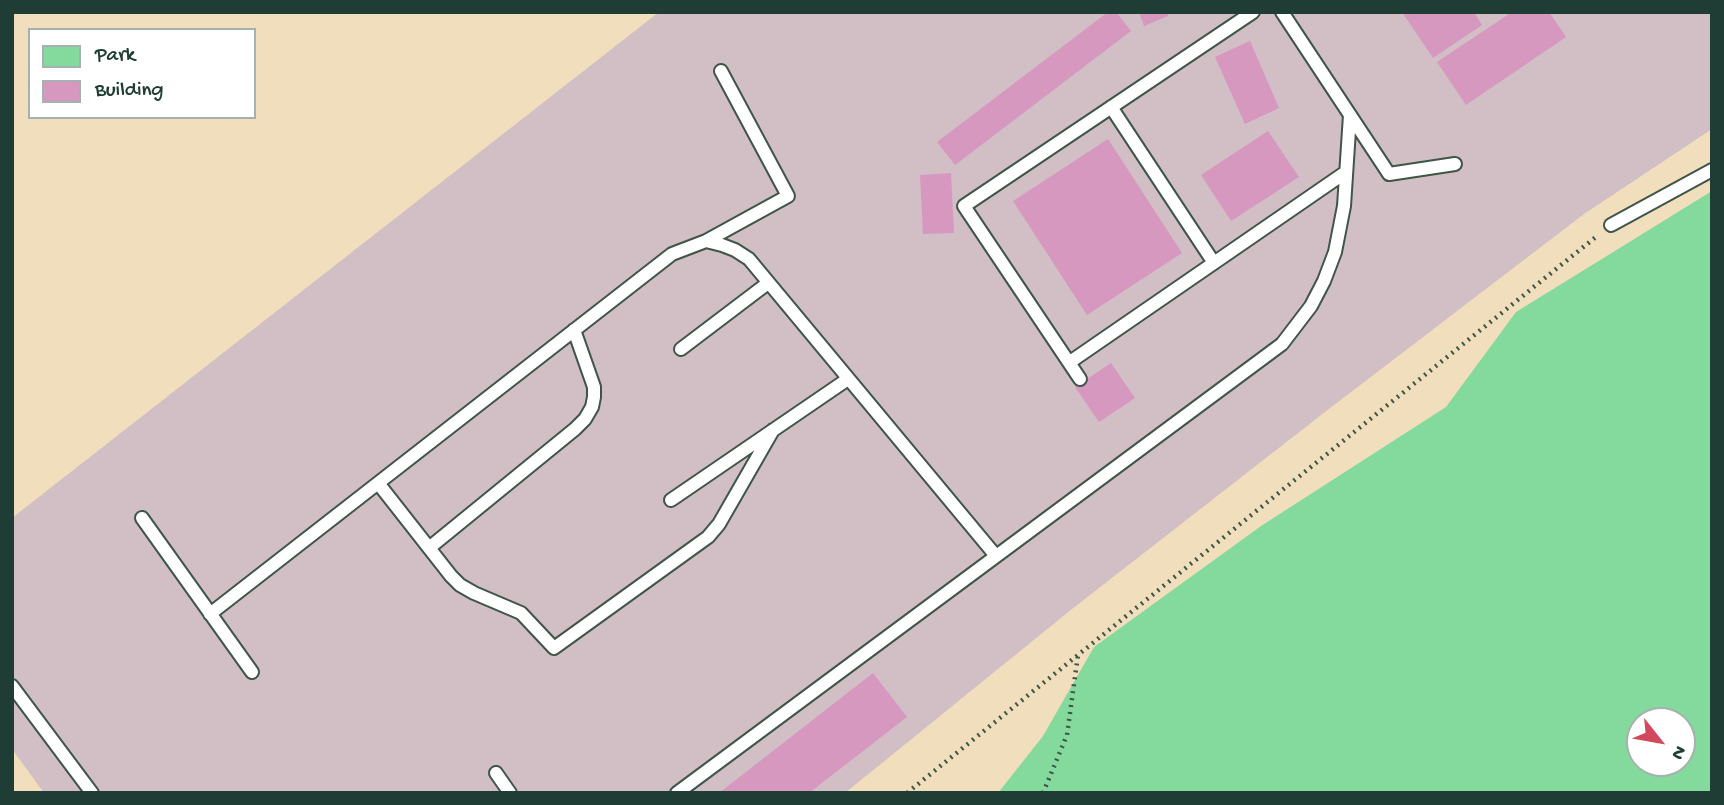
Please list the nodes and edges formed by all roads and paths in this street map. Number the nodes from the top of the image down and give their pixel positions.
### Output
1 (1253, 12) edge
2 (1282, 12) edge
3 (721, 71) dead end
4 (1111, 107) junction
5 (1350, 115) junction
6 (1455, 164) dead end
7 (1712, 170) edge
8 (1346, 172) junction
9 (1611, 225) joint
10 (706, 241) junction
11 (1214, 263) junction
12 (768, 283) junction
13 (575, 330) junction
14 (681, 349) dead end
15 (1070, 362) junction
16 (848, 379) junction
17 (1080, 379) dead end
18 (773, 430) junction
19 (378, 483) junction
20 (671, 500) dead end
21 (142, 518) dead end
22 (429, 548) junction
23 (996, 556) junction
24 (211, 614) junction
25 (1079, 654) junction
26 (253, 672) dead end
27 (12, 685) edge
28 (496, 773) dead end
29 (92, 793) edge
30 (510, 793) edge
31 (677, 793) edge
32 (907, 793) edge
33 (1043, 793) edge

1 - 4 lane
2 - 5 lane
3 - 10 lane
4 - 11 lane
4 - 15 lane
5 - 6 lane
5 - 8 lane
7 - 9 lane
8 - 11 lane
8 - 23 lane
9 - 25 path
10 - 12 lane
10 - 13 lane
11 - 15 lane
12 - 14 lane
12 - 16 lane
13 - 19 lane
13 - 22 lane
15 - 17 lane
16 - 18 lane
16 - 23 lane
18 - 20 lane
18 - 22 lane
19 - 22 lane
19 - 24 lane
21 - 24 lane
23 - 31 lane
24 - 26 lane
25 - 32 path
25 - 33 path
27 - 29 lane
28 - 30 lane

